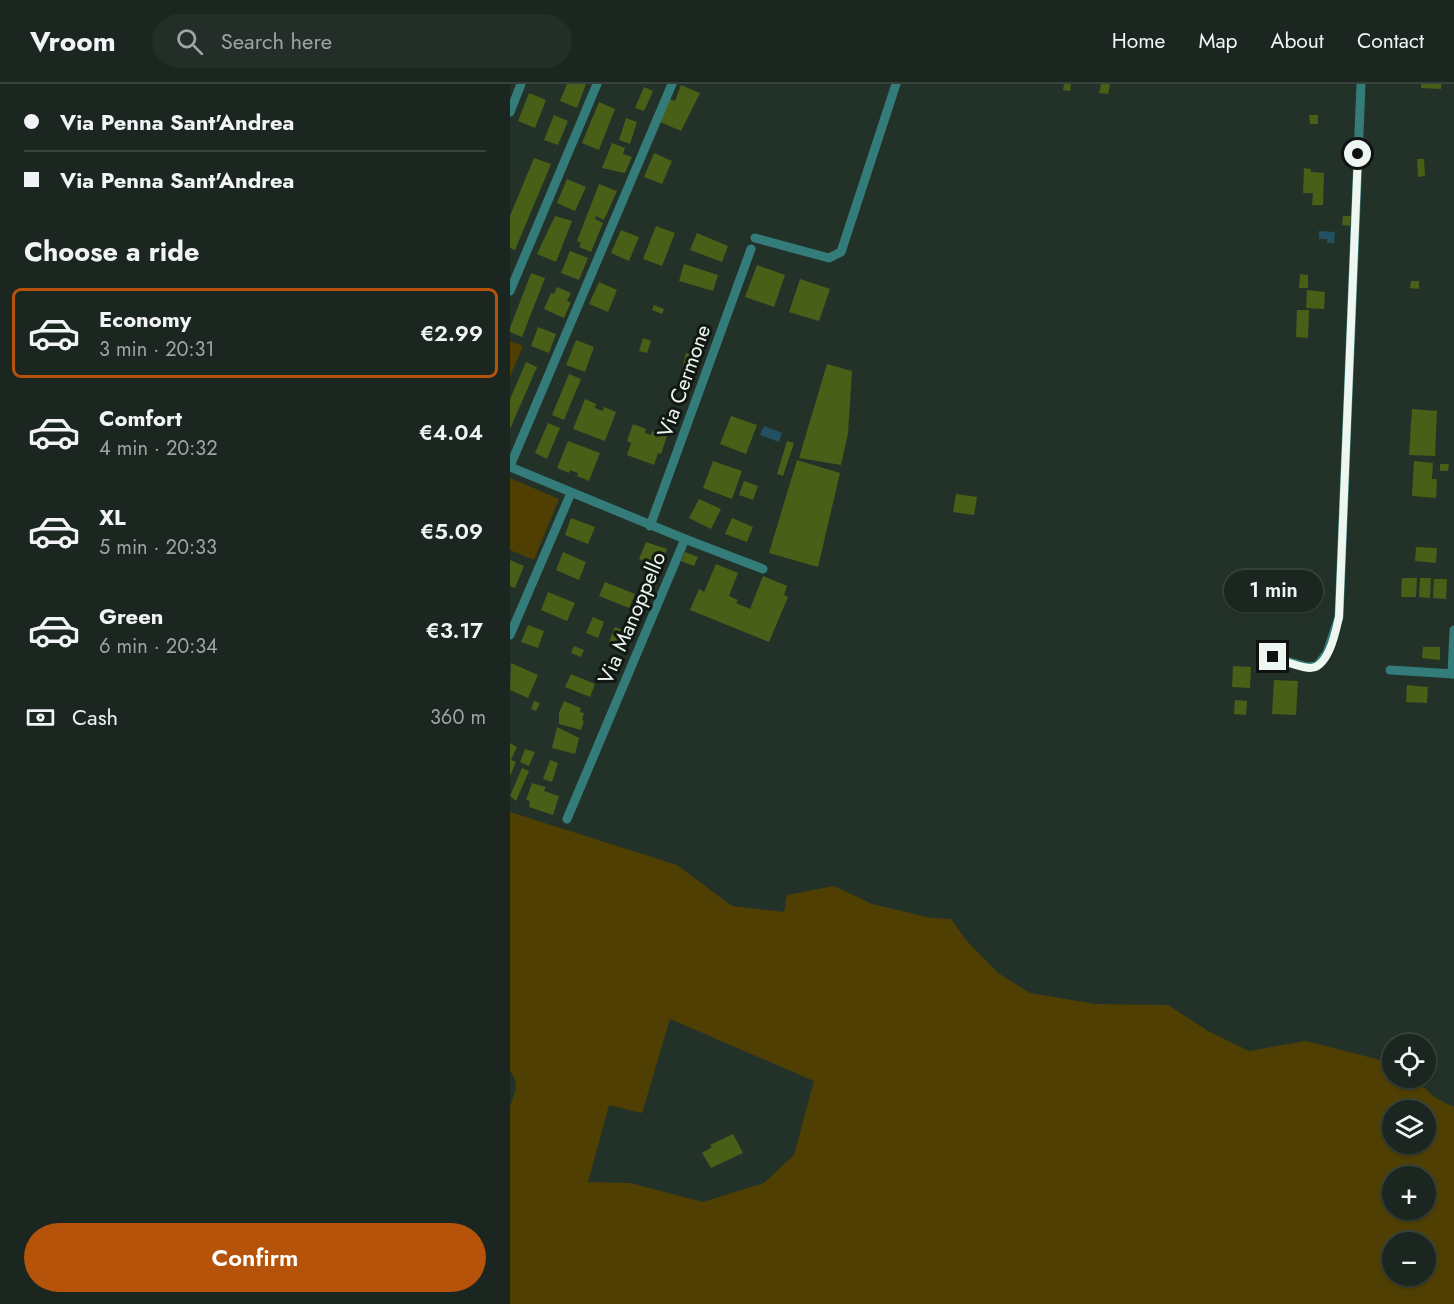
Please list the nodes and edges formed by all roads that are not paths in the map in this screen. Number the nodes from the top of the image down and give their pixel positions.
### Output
1 (521, 84) edge
2 (597, 84) edge
3 (672, 84) edge
4 (896, 84) edge
5 (1361, 84) edge
6 (510, 112) edge
7 (755, 238) dead end
8 (751, 249) dead end
9 (510, 291) edge
10 (510, 466) edge
11 (571, 493) junction
12 (650, 526) junction
13 (685, 539) junction
14 (763, 569) dead end
15 (1454, 630) edge
16 (510, 635) edge
17 (1273, 657) dead end
18 (1390, 670) dead end
19 (1453, 674) edge
20 (567, 819) dead end

1 - 6 street
2 - 9 street
3 - 10 street, Via Manoppello
4 - 7 street
5 - 17 street
8 - 12 street, Via Cermone
10 - 11 street, Via Manoppello
11 - 12 street, Via Manoppello
11 - 16 street
12 - 13 street, Via Manoppello
13 - 14 street
13 - 20 street, Via Manoppello
15 - 19 street
18 - 19 street

